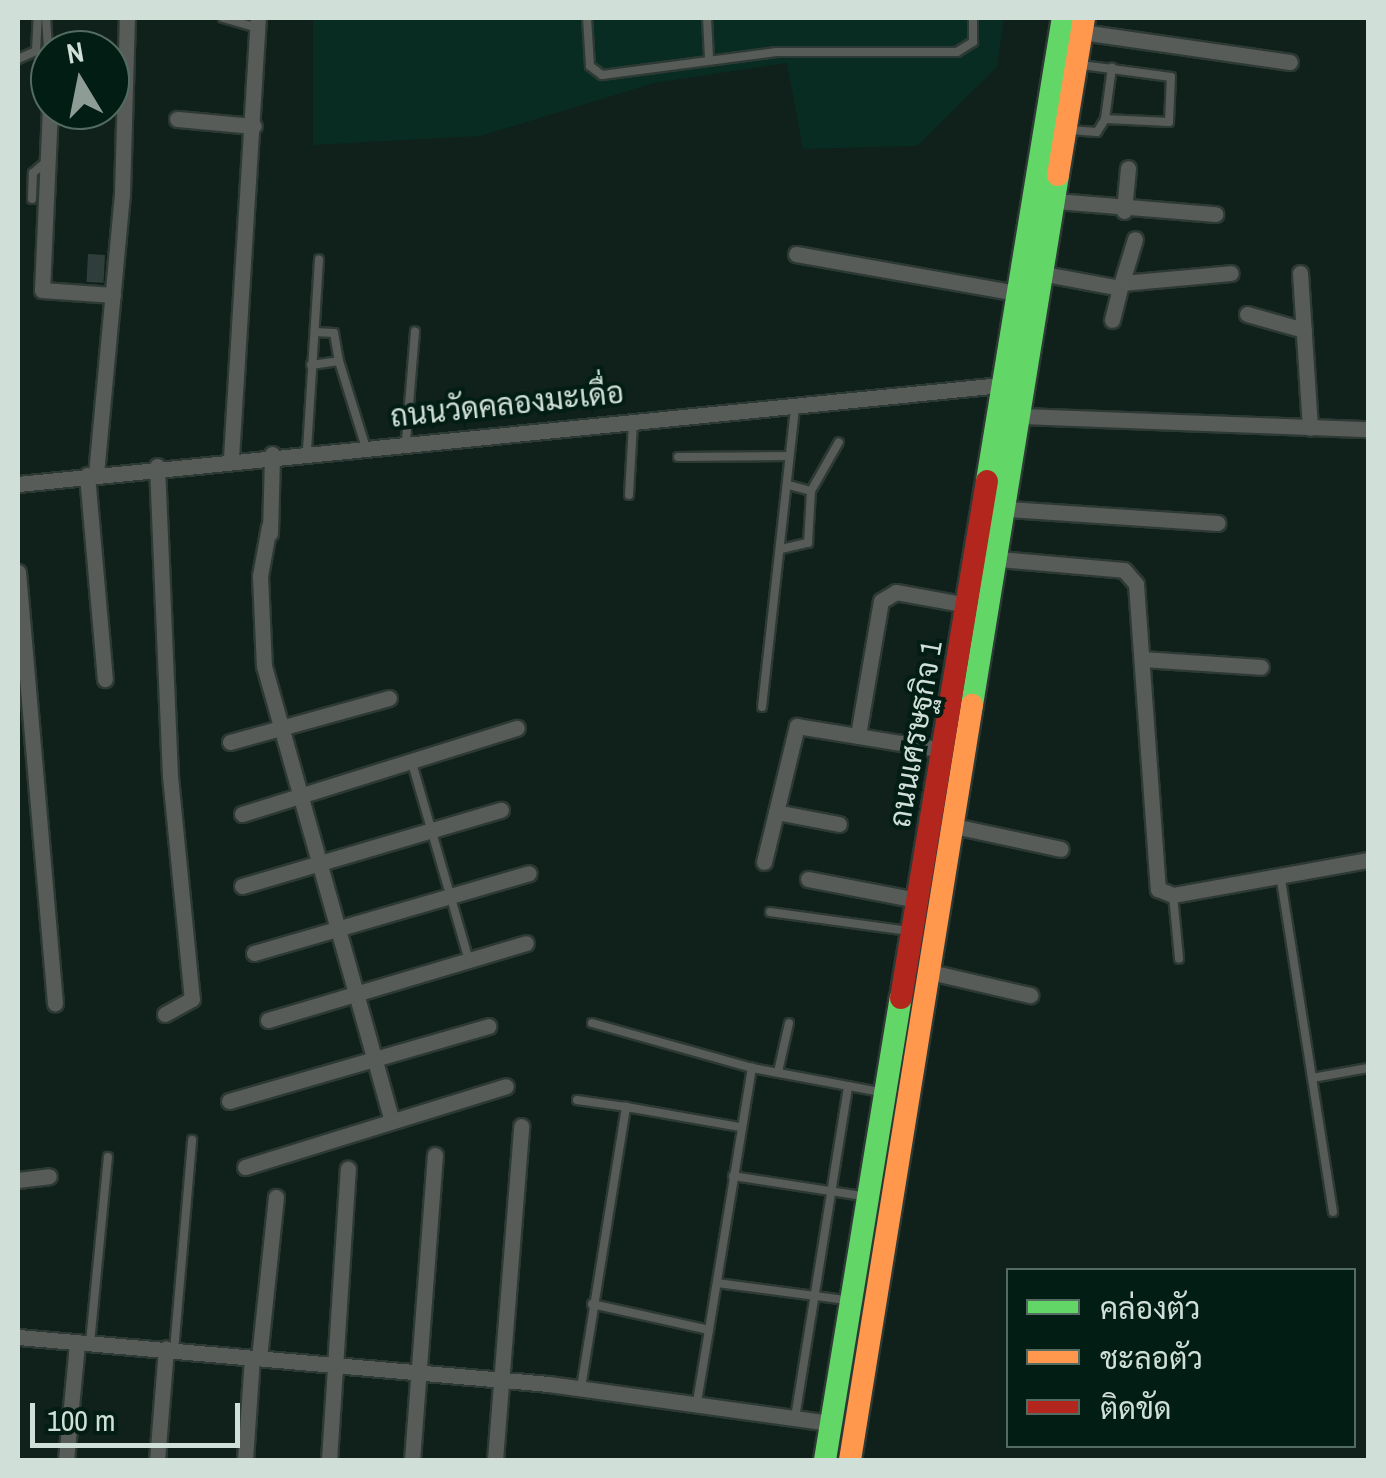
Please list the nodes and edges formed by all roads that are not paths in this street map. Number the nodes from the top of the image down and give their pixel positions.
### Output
1 (38, 18) edge
2 (222, 18) edge
3 (587, 18) edge
4 (707, 18) edge
5 (973, 18) edge
6 (1076, 22) edge
7 (258, 23) edge
8 (709, 58) junction
9 (18, 60) edge
10 (1290, 62) dead end
11 (1077, 64) junction
12 (1112, 68) junction
13 (1105, 118) junction
14 (178, 119) dead end
15 (254, 126) junction
16 (49, 130) edge
17 (117, 130) edge
18 (1067, 130) junction
19 (47, 161) junction
20 (1128, 168) dead end
21 (32, 199) dead end
22 (1056, 201) junction
23 (1124, 211) junction
24 (1215, 214) dead end
25 (1135, 239) dead end
26 (796, 254) dead end
27 (320, 259) dead end
28 (1231, 273) dead end
29 (1300, 273) dead end
30 (1045, 274) junction
31 (1121, 286) junction
32 (1018, 293) junction
33 (113, 295) junction
34 (1247, 314) dead end
35 (1112, 320) dead end
36 (1304, 330) junction
37 (415, 331) dead end
38 (315, 332) junction
39 (339, 361) junction
40 (311, 365) junction
41 (1002, 385) junction
42 (796, 403) junction
43 (1023, 416) junction
44 (634, 419) junction
45 (1310, 428) junction
46 (1368, 430) edge
47 (406, 441) junction
48 (839, 442) dead end
49 (366, 445) junction
50 (307, 450) junction
51 (272, 454) junction
52 (789, 456) junction
53 (678, 457) dead end
54 (231, 458) junction
55 (157, 466) junction
56 (92, 474) junction
57 (18, 484) edge
58 (788, 486) junction
59 (811, 491) junction
60 (628, 495) dead end
61 (1008, 509) junction
62 (1218, 523) dead end
63 (782, 549) junction
64 (999, 559) junction
65 (18, 572) edge
66 (967, 605) junction
67 (21, 642) edge
68 (1142, 659) junction
69 (1260, 666) dead end
70 (105, 679) dead end
71 (389, 698) dead end
72 (762, 707) dead end
73 (282, 728) junction
74 (517, 728) dead end
75 (858, 735) junction
76 (230, 742) dead end
77 (943, 750) junction
78 (412, 760) junction
79 (300, 795) junction
80 (501, 810) dead end
81 (776, 812) junction
82 (242, 814) dead end
83 (838, 824) dead end
84 (954, 826) junction
85 (430, 830) junction
86 (1061, 849) dead end
87 (1368, 860) edge
88 (764, 862) dead end
89 (319, 864) junction
90 (529, 873) dead end
91 (808, 880) dead end
92 (1280, 880) junction
93 (242, 886) dead end
94 (449, 895) junction
95 (1173, 895) junction
96 (917, 900) junction
97 (770, 912) dead end
98 (337, 928) junction
99 (912, 932) junction
100 (526, 943) dead end
101 (254, 954) dead end
102 (469, 960) junction
103 (1179, 960) dead end
104 (930, 972) junction
105 (356, 994) junction
106 (1030, 995) dead end
107 (55, 1003) dead end
108 (165, 1014) dead end
109 (268, 1020) dead end
110 (592, 1023) dead end
111 (789, 1024) dead end
112 (488, 1026) dead end
113 (374, 1059) junction
114 (752, 1068) junction
115 (1368, 1068) edge
116 (778, 1072) junction
117 (1312, 1078) junction
118 (506, 1086) dead end
119 (848, 1087) junction
120 (885, 1092) junction
121 (577, 1100) dead end
122 (229, 1101) dead end
123 (626, 1106) junction
124 (391, 1119) junction
125 (521, 1126) dead end
126 (739, 1127) junction
127 (192, 1140) dead end
128 (435, 1156) dead end
129 (108, 1157) dead end
130 (245, 1167) dead end
131 (348, 1168) dead end
132 (49, 1176) dead end
133 (733, 1176) junction
134 (18, 1180) edge
135 (830, 1192) junction
136 (276, 1197) dead end
137 (868, 1197) junction
138 (1333, 1212) dead end
139 (717, 1283) junction
140 (812, 1294) junction
141 (851, 1300) junction
142 (592, 1304) junction
143 (708, 1330) junction
144 (18, 1337) edge
145 (84, 1344) junction
146 (170, 1350) junction
147 (255, 1358) junction
148 (335, 1365) junction
149 (419, 1372) junction
150 (501, 1379) junction
151 (581, 1388) junction
152 (697, 1402) junction
153 (795, 1418) junction
154 (831, 1423) junction
155 (66, 1460) edge
156 (157, 1460) edge
157 (245, 1460) edge
158 (329, 1460) edge
159 (412, 1460) edge
160 (496, 1460) edge
161 (825, 1460) edge
162 (850, 1460) edge

1 - 9 lane
2 - 7 lane
3 - 8 lane
4 - 8 lane
5 - 8 lane
6 - 10 street
6 - 11 main road, ถนนเศรษฐกิจ 1
6 - 32 main road, ถนนเศรษฐกิจ 1
7 - 15 street
11 - 12 lane
11 - 18 main road, ถนนเศรษฐกิจ 1
12 - 13 lane
12 - 13 lane
13 - 18 lane
14 - 15 street
15 - 54 street
16 - 19 street
17 - 33 street
18 - 22 main road, ถนนเศรษฐกิจ 1
19 - 21 lane
19 - 33 street
20 - 23 street
22 - 23 street
22 - 30 main road, ถนนเศรษฐกิจ 1
23 - 24 street
25 - 31 street
26 - 32 street
27 - 38 lane
28 - 31 street
29 - 36 street
30 - 31 street
30 - 43 main road, ถนนเศรษฐกิจ 1
31 - 35 street
32 - 41 main road, ถนนเศรษฐกิจ 1
33 - 56 street
34 - 36 street
36 - 45 street
37 - 47 lane
38 - 39 lane
38 - 40 lane
39 - 40 lane
39 - 49 lane
40 - 50 lane
41 - 42 street, ถนนวัดคลองมะเดื่อ
41 - 66 main road, ถนนเศรษฐกิจ 1
42 - 44 street, ถนนวัดคลองมะเดื่อ
42 - 52 lane
43 - 45 street
43 - 61 main road, ถนนเศรษฐกิจ 1
44 - 47 street, ถนนวัดคลองมะเดื่อ
44 - 60 lane
45 - 46 street
47 - 49 street, ถนนวัดคลองมะเดื่อ
48 - 59 lane
49 - 50 street, ถนนวัดคลองมะเดื่อ
50 - 51 street, ถนนวัดคลองมะเดื่อ
51 - 54 street, ถนนวัดคลองมะเดื่อ
51 - 73 street
52 - 53 lane
52 - 58 lane
54 - 55 street, ถนนวัดคลองมะเดื่อ
55 - 56 street, ถนนวัดคลองมะเดื่อ
55 - 108 street
56 - 57 street, ถนนวัดคลองมะเดื่อ
56 - 70 street
58 - 59 lane
58 - 63 lane
59 - 63 lane
61 - 62 street
61 - 64 main road, ถนนเศรษฐกิจ 1
63 - 72 lane
64 - 68 street
64 - 84 main road, ถนนเศรษฐกิจ 1
65 - 67 street
66 - 75 street
66 - 77 main road, ถนนเศรษฐกิจ 1
67 - 107 street
68 - 69 street
68 - 95 street
71 - 73 street
73 - 76 street
73 - 79 street
74 - 78 street
75 - 77 street
75 - 81 street
77 - 96 main road, ถนนเศรษฐกิจ 1
78 - 79 street
78 - 85 lane
79 - 82 street
79 - 89 street
80 - 85 street
81 - 83 street
81 - 88 street
84 - 86 street
84 - 104 main road, ถนนเศรษฐกิจ 1
85 - 89 street
85 - 94 lane
87 - 92 street
89 - 93 street
89 - 98 street
90 - 94 street
91 - 96 street
92 - 95 street
92 - 117 lane
94 - 98 street
94 - 102 lane
95 - 103 lane
96 - 99 main road, ถนนเศรษฐกิจ 1
97 - 99 lane
98 - 101 street
98 - 105 street
99 - 120 main road, ถนนเศรษฐกิจ 1
100 - 102 street
102 - 105 street
104 - 106 street
104 - 162 main road, ถนนเศรษฐกิจ 1
105 - 109 street
105 - 113 street
110 - 114 lane
111 - 116 lane
112 - 113 street
113 - 122 street
113 - 124 street
114 - 116 lane
114 - 126 lane
115 - 117 lane
116 - 119 lane
117 - 138 lane
118 - 124 street
119 - 120 lane
119 - 135 lane
120 - 137 main road, ถนนเศรษฐกิจ 1
121 - 123 lane
123 - 126 lane
123 - 142 lane
124 - 130 street
125 - 150 street
126 - 133 lane
127 - 146 lane
128 - 149 street
129 - 145 lane
131 - 148 street
132 - 134 street
133 - 135 lane
133 - 139 lane
135 - 137 lane
135 - 140 lane
136 - 147 street
137 - 141 main road, ถนนเศรษฐกิจ 1
139 - 140 lane
139 - 143 lane
140 - 141 lane
140 - 153 lane
141 - 154 main road, ถนนเศรษฐกิจ 1
142 - 143 lane
142 - 151 lane
143 - 152 lane
144 - 145 street
145 - 146 street
145 - 155 street
146 - 147 street
146 - 156 street
147 - 148 street
147 - 157 street
148 - 149 street
148 - 158 street
149 - 150 street
149 - 159 street
150 - 151 street
150 - 160 street
151 - 152 street
152 - 153 street
153 - 154 street
154 - 161 main road, ถนนเศรษฐกิจ 1

